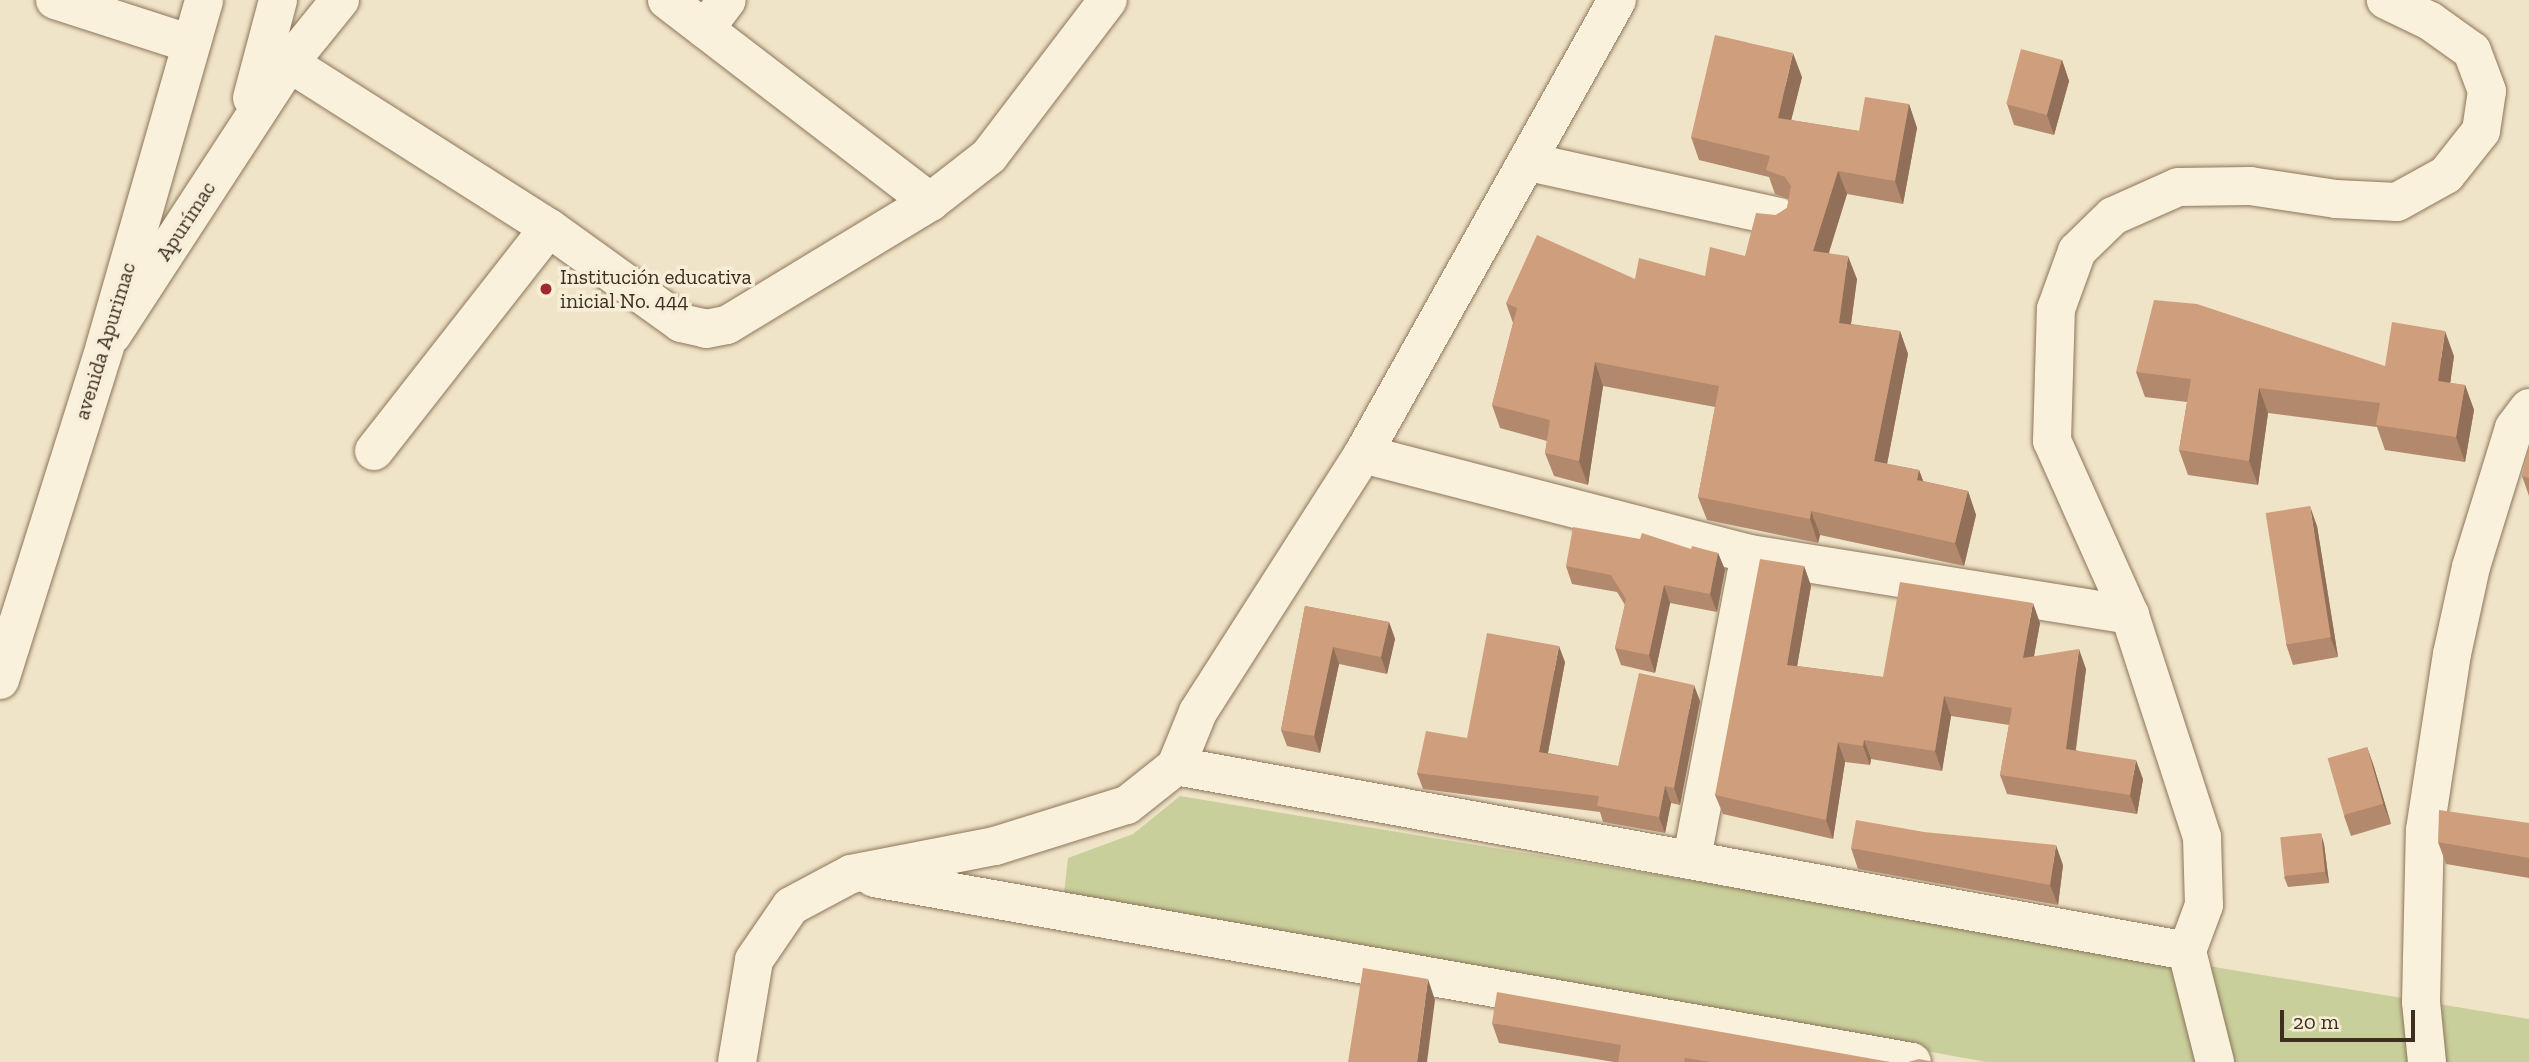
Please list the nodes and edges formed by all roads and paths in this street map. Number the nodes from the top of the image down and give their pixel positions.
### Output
1 (55, 0) edge
2 (204, 0) edge
3 (278, 0) edge
4 (341, 0) edge
5 (667, 0) edge
6 (1108, 0) edge
7 (1617, 0) edge
8 (2386, 0) edge
9 (716, 14) edge
10 (191, 44) junction
11 (289, 62) junction
12 (244, 131) junction
13 (1529, 162) junction
14 (930, 202) junction
15 (1779, 217) edge
16 (549, 228) junction
17 (105, 346) junction
18 (2529, 408) edge
19 (374, 451) dead end
20 (1363, 454) junction
21 (1750, 554) junction
22 (2130, 615) junction
23 (0, 680) edge
24 (1176, 766) junction
25 (1692, 858) junction
26 (851, 874) junction
27 (2187, 951) junction
28 (737, 1062) edge
29 (1912, 1062) edge
30 (2215, 1062) edge
31 (2427, 1062) edge

1 - 10 street
2 - 10 street, avenida Apurimac
3 - 12 street, Apurímac
4 - 11 street, Apurímac
5 - 9 street
6 - 14 street
7 - 13 street
8 - 22 street
9 - 14 street
10 - 17 street, avenida Apurimac
11 - 12 street, Apurímac
11 - 16 street
12 - 17 street, Apurímac
13 - 15 street
13 - 20 street
14 - 16 street
16 - 19 street
17 - 23 street, avenida Apurimac
18 - 31 street
20 - 21 street
20 - 24 street
21 - 22 street
21 - 25 street
22 - 27 street
24 - 25 street
24 - 26 street
25 - 27 street
26 - 28 street
26 - 29 street
27 - 30 street

